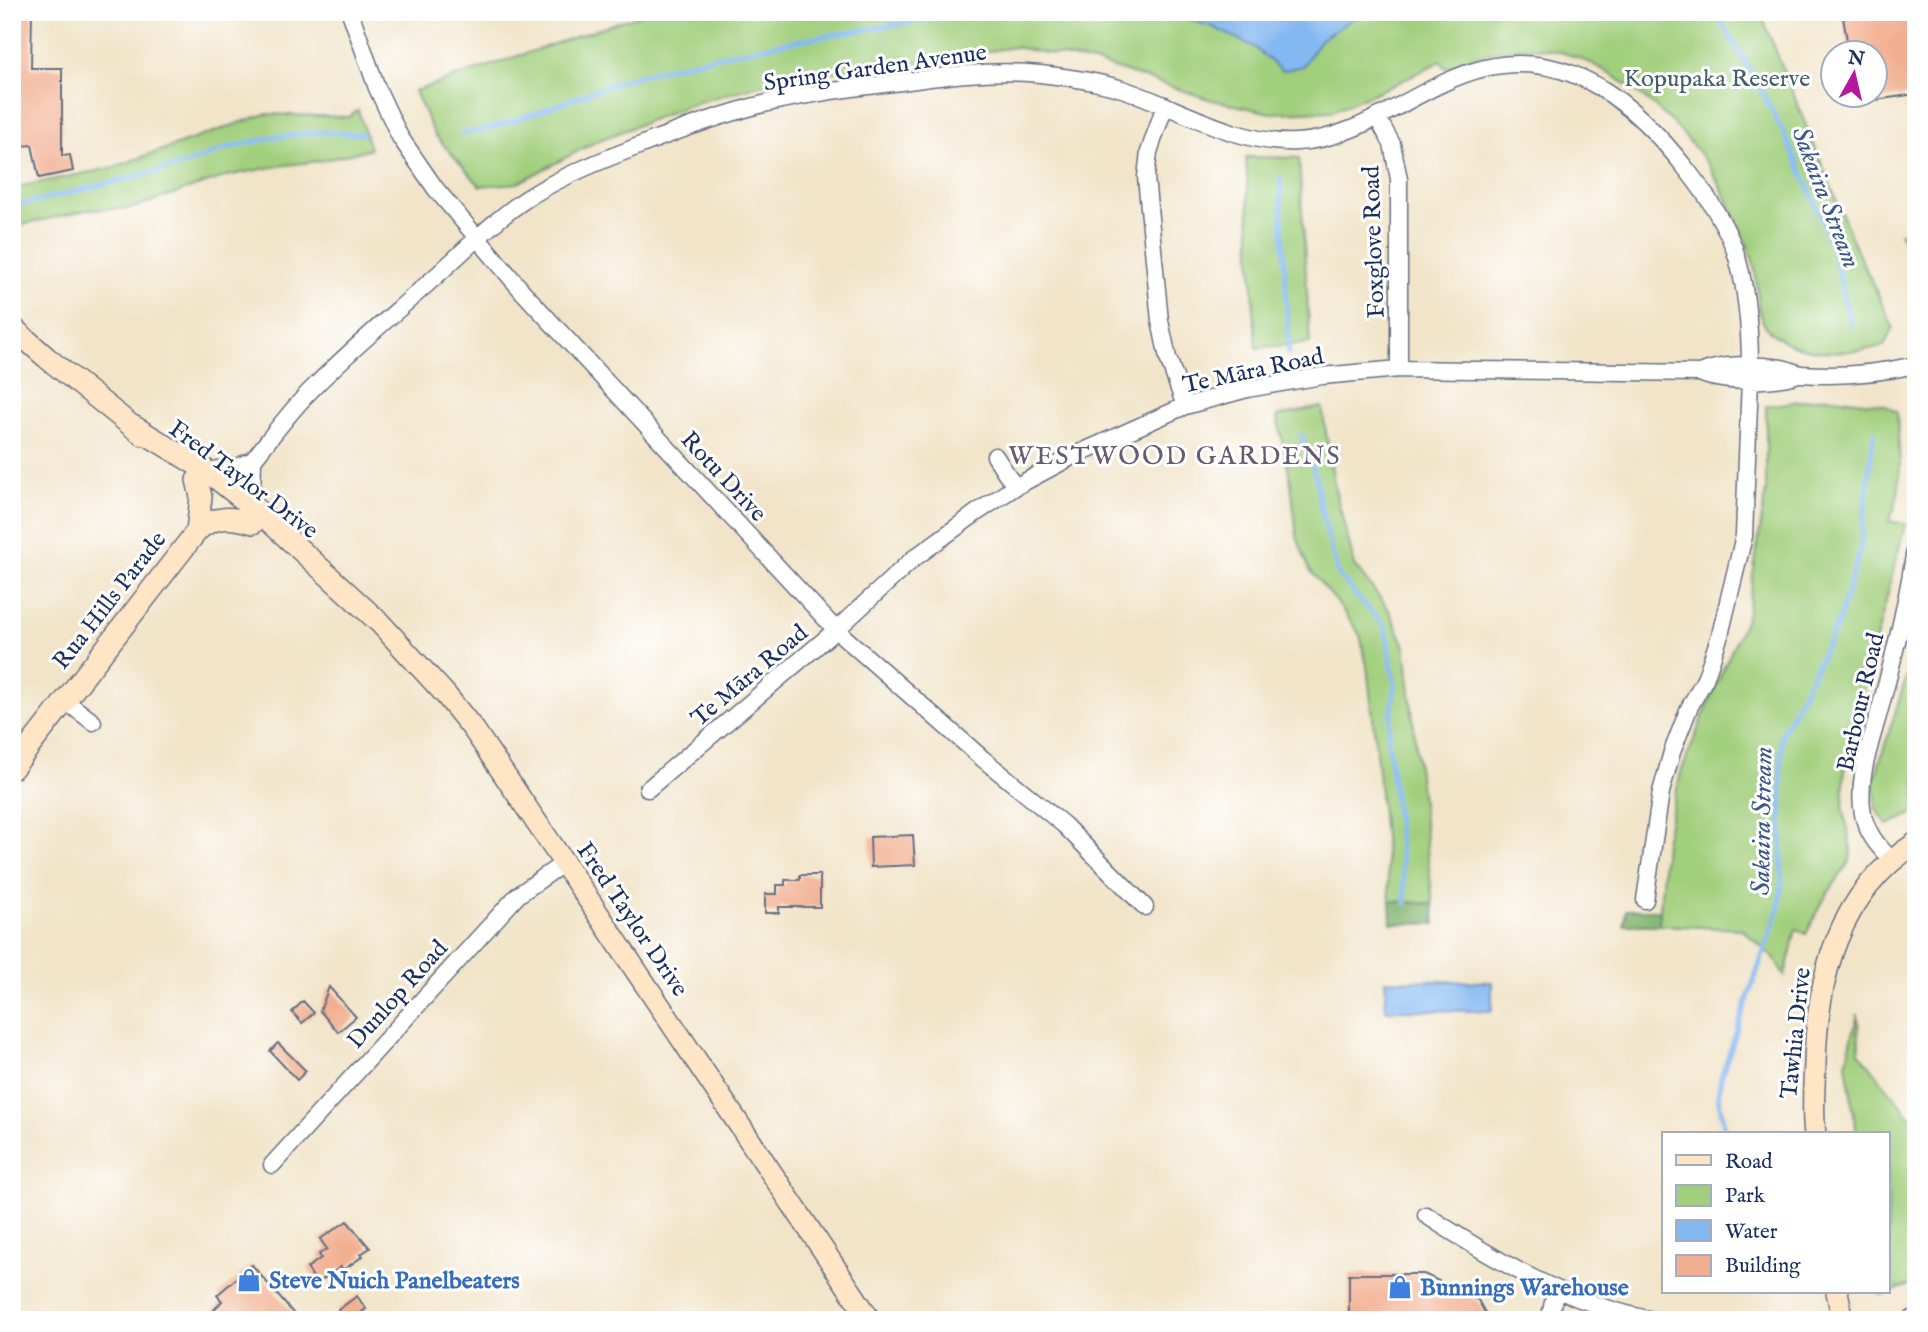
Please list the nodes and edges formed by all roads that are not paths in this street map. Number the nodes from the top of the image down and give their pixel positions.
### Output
1 (350, 12) edge
2 (1166, 105) junction
3 (1377, 117) junction
4 (478, 238) junction
5 (12, 327) edge
6 (1916, 365) edge
7 (1399, 369) junction
8 (1750, 373) junction
9 (1185, 406) junction
10 (995, 456) dead end
11 (253, 460) junction
12 (202, 475) junction
13 (1015, 487) junction
14 (256, 517) junction
15 (197, 531) junction
16 (1916, 543) edge
17 (836, 631) junction
18 (65, 700) junction
19 (93, 722) dead end
20 (12, 769) edge
21 (648, 789) dead end
22 (1916, 843) edge
23 (1893, 861) junction
24 (564, 863) junction
25 (1645, 900) dead end
26 (1145, 907) dead end
27 (1815, 1132) edge
28 (272, 1166) dead end
29 (1426, 1215) dead end
30 (1556, 1289) junction
31 (1837, 1294) edge
32 (1916, 1317) edge
33 (870, 1320) edge
34 (1549, 1320) edge
35 (1653, 1320) edge
36 (1843, 1320) edge
37 (1910, 1320) edge

1 - 4 street, Rotu Drive
2 - 3 street, Spring Garden Avenue
2 - 4 street, Spring Garden Avenue
2 - 9 street
3 - 7 street, Foxglove Road
3 - 8 street, Spring Garden Avenue
4 - 11 street, Spring Garden Avenue
4 - 17 street, Rotu Drive
5 - 12 main road, Fred Taylor Drive
6 - 8 street, Te Māra Road
7 - 8 street, Te Māra Road
7 - 9 street, Te Māra Road
8 - 25 street, Spring Garden Avenue
9 - 13 street, Te Māra Road
10 - 13 street
11 - 12 street
11 - 14 street
12 - 14 main road, Fred Taylor Drive
12 - 15 main road
13 - 17 street, Te Māra Road
14 - 15 main road
14 - 24 main road, Fred Taylor Drive
15 - 18 main road, Rua Hills Parade
16 - 23 street, Barbour Road
17 - 21 street, Te Māra Road
17 - 26 street, Rotu Drive
18 - 19 street
18 - 20 main road, Rua Hills Parade
22 - 23 main road, Tawhia Drive
23 - 27 main road, Tawhia Drive
24 - 28 street, Dunlop Road
24 - 33 main road, Fred Taylor Drive
29 - 30 street
30 - 34 street
30 - 35 street
31 - 36 main road
32 - 37 street

